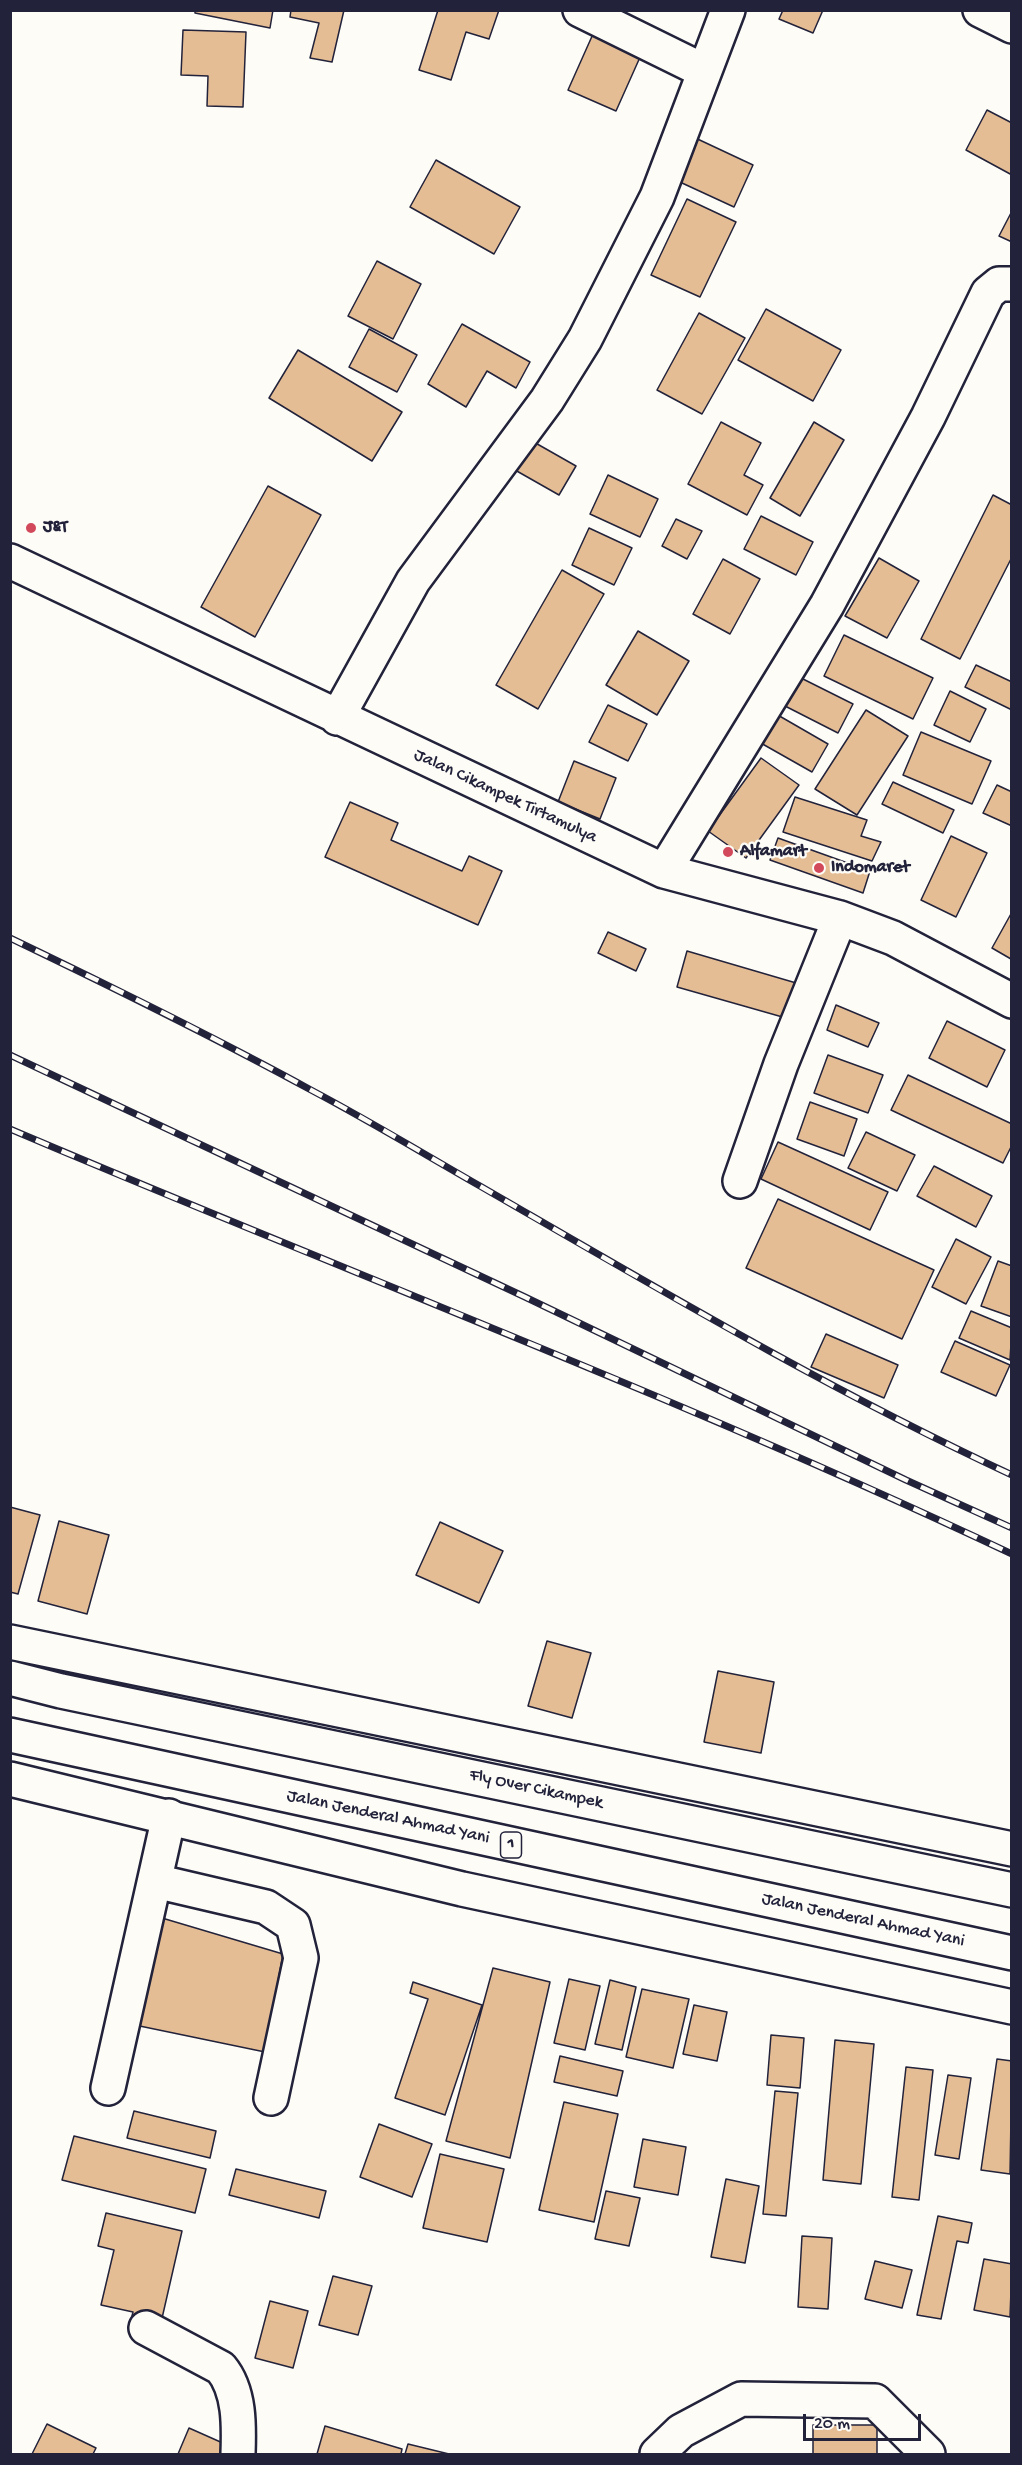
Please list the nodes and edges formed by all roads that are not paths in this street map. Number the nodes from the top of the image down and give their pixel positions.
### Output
1 (580, 10) edge
2 (728, 10) edge
3 (980, 10) edge
4 (1011, 26) edge
5 (704, 71) junction
6 (1011, 284) edge
7 (10, 561) edge
8 (337, 718) junction
9 (664, 871) junction
10 (840, 918) junction
11 (1011, 1000) edge
12 (740, 1181) dead end
13 (10, 1642) edge
14 (10, 1678) edge
15 (10, 1735) edge
16 (10, 1779) edge
17 (169, 1816) junction
18 (1011, 1848) edge
19 (155, 1881) junction
20 (1011, 1890) edge
21 (1011, 1953) edge
22 (1011, 2007) edge
23 (108, 2088) dead end
24 (271, 2098) dead end
25 (146, 2328) dead end
26 (238, 2454) edge
27 (657, 2454) edge
28 (928, 2454) edge

1 - 5 main road
2 - 5 main road
3 - 4 main road
5 - 8 main road
6 - 9 main road
7 - 8 main road, Jalan Cikampek Tirtamulya
8 - 9 main road, Jalan Cikampek Tirtamulya
9 - 10 main road, Jalan Cikampek Tirtamulya
10 - 11 main road, Jalan Cikampek Tirtamulya
10 - 12 main road
13 - 18 main road
14 - 20 main road, Fly Over Cikampek
15 - 21 main road, Jalan Jenderal Ahmad Yani / 1
16 - 17 main road
17 - 19 main road
17 - 22 main road
19 - 23 main road
19 - 24 main road
25 - 26 main road
27 - 28 main road

